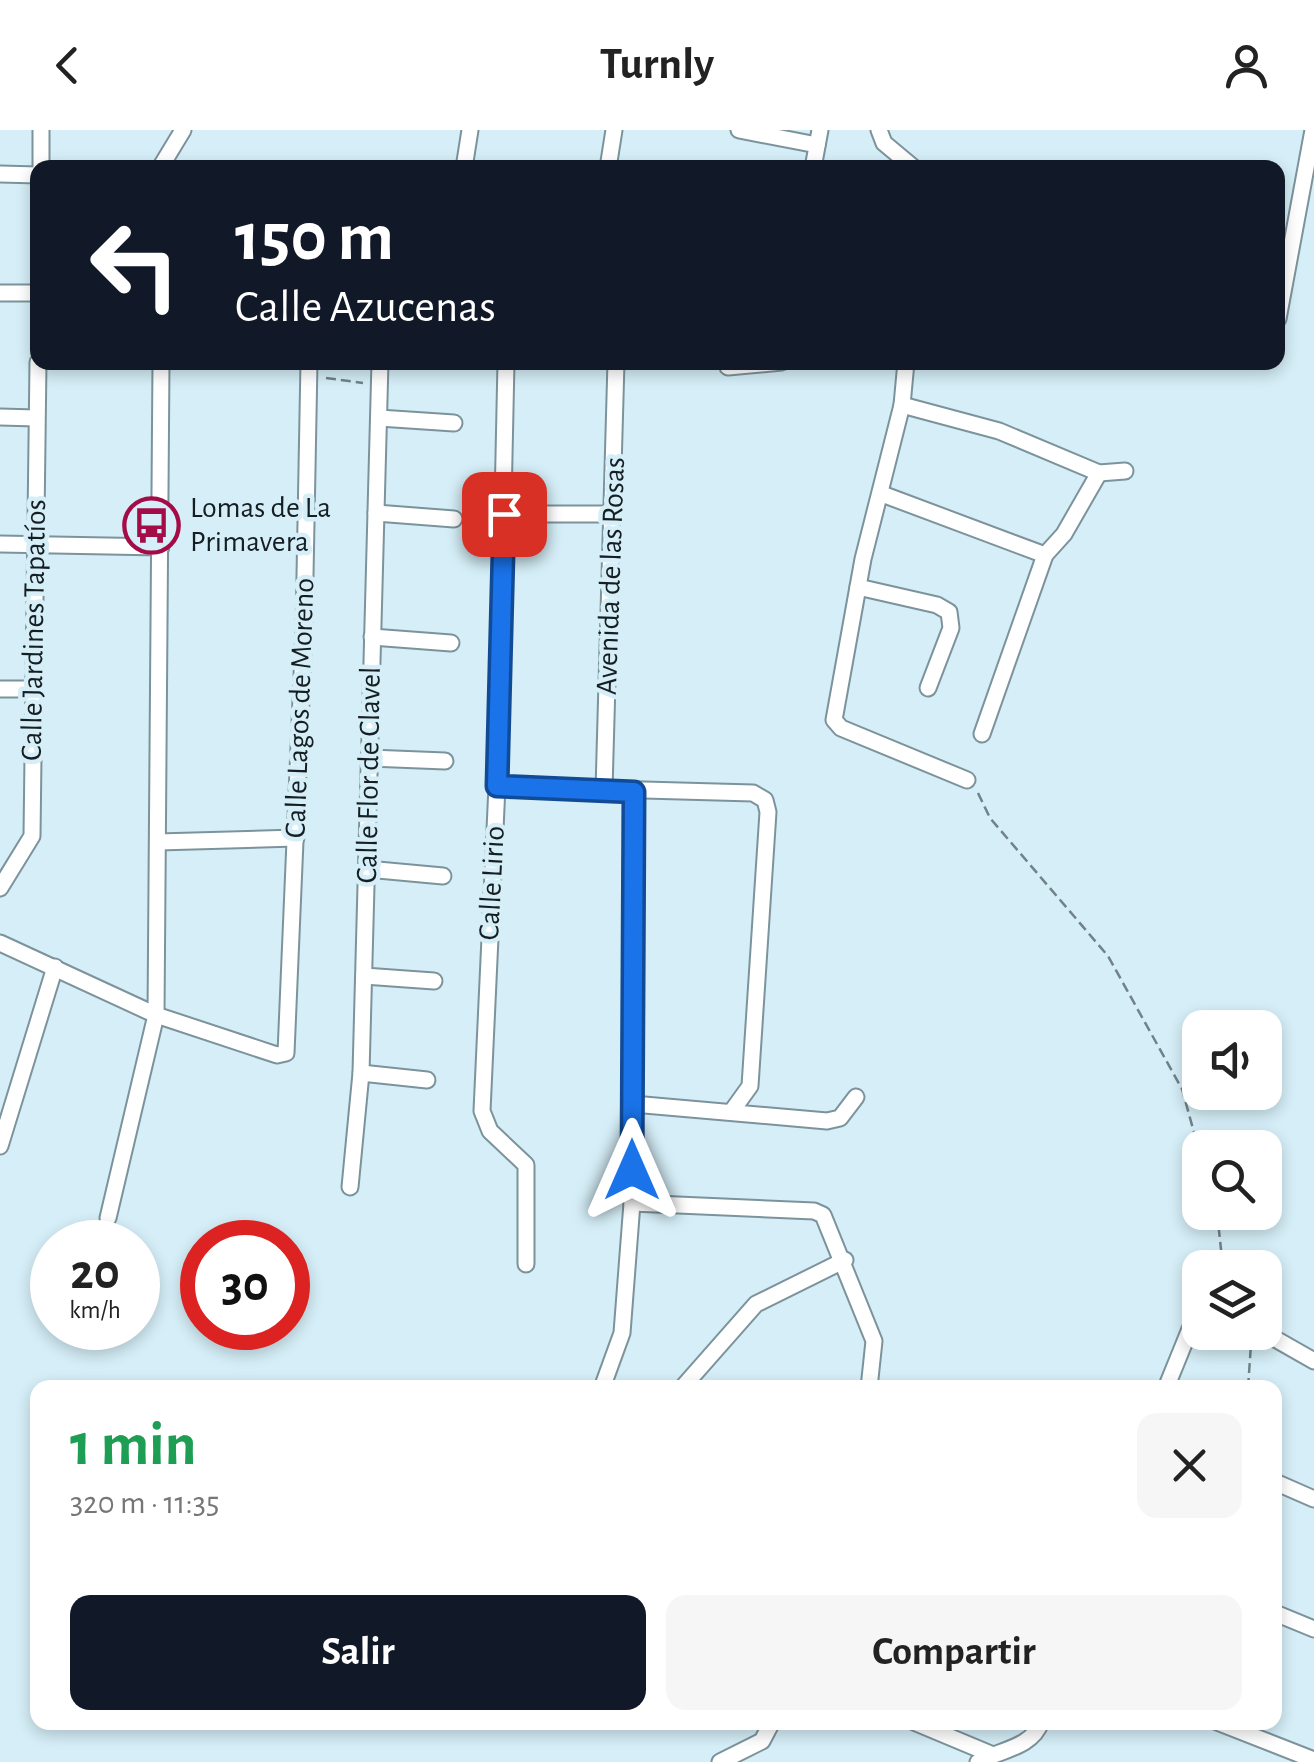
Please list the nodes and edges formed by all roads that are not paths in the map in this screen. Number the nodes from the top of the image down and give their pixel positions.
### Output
1 (41, 130) edge
2 (183, 130) edge
3 (470, 130) edge
4 (614, 130) edge
5 (739, 130) edge
6 (879, 130) edge
7 (1313, 130) edge
8 (819, 138) edge
9 (41, 160) edge
10 (165, 160) edge
11 (465, 160) edge
12 (609, 160) edge
13 (905, 160) edge
14 (0, 174) edge
15 (30, 175) edge
16 (1309, 199) edge
17 (1286, 233) edge
18 (0, 293) edge
19 (30, 293) edge
20 (38, 370) edge
21 (161, 370) edge
22 (308, 370) edge
23 (380, 370) edge
24 (506, 370) edge
25 (616, 370) edge
26 (905, 370) edge
27 (902, 404) junction
28 (0, 417) edge
29 (36, 418) junction
30 (379, 418) junction
31 (454, 424) dead end
32 (1125, 471) dead end
33 (1099, 473) junction
34 (882, 494) junction
35 (376, 512) junction
36 (504, 514) junction
37 (613, 514) junction
38 (454, 519) dead end
39 (0, 544) edge
40 (36, 545) junction
41 (161, 547) junction
42 (1045, 554) junction
43 (858, 588) junction
44 (372, 637) junction
45 (451, 644) dead end
46 (928, 688) dead end
47 (0, 689) edge
48 (34, 690) junction
49 (982, 734) dead end
50 (370, 758) junction
51 (445, 761) dead end
52 (967, 780) road end
53 (497, 786) junction
54 (604, 790) junction
55 (634, 792) junction
56 (296, 838) junction
57 (158, 842) junction
58 (367, 869) junction
59 (442, 876) dead end
60 (0, 888) edge
61 (0, 943) edge
62 (55, 968) junction
63 (364, 976) junction
64 (434, 980) dead end
65 (156, 1015) junction
66 (362, 1073) junction
67 (427, 1080) dead end
68 (856, 1097) dead end
69 (632, 1104) junction
70 (732, 1111) junction
71 (0, 1144) edge
72 (350, 1187) dead end
73 (632, 1203) junction
74 (108, 1218) dead end
75 (845, 1260) junction
76 (526, 1264) dead end
77 (1282, 1343) edge
78 (1182, 1349) edge
79 (1314, 1361) edge
80 (605, 1380) edge
81 (689, 1380) edge
82 (870, 1380) edge
83 (1169, 1380) edge
84 (1282, 1485) edge
85 (1314, 1498) edge
86 (1282, 1616) edge
87 (1314, 1630) edge
88 (768, 1730) edge
89 (930, 1730) edge
90 (1038, 1730) edge
91 (1239, 1730) edge
92 (1312, 1757) edge
93 (985, 1758) edge
94 (720, 1762) edge

1 - 9 street
2 - 10 street
3 - 11 street
4 - 12 street
5 - 8 street
6 - 13 street
7 - 16 street
14 - 15 street
16 - 17 street
18 - 19 street
20 - 29 street, Calle Jardines Tapatíos
21 - 41 street
22 - 56 street, Calle Lagos de Moreno
23 - 30 street, Calle Flor de Clavel
24 - 36 street, Calle Lirio
25 - 37 street, Avenida de las Rosas
26 - 27 street
27 - 33 street
27 - 34 street
28 - 29 street
29 - 40 street, Calle Jardines Tapatíos
30 - 31 street
30 - 35 street, Calle Flor de Clavel
32 - 33 street
33 - 42 street
34 - 42 street
34 - 43 street
35 - 38 street
35 - 44 street, Calle Flor de Clavel
36 - 37 street
36 - 53 street, Calle Lirio
37 - 54 street, Avenida de las Rosas
39 - 40 street
40 - 41 street
40 - 48 street, Calle Jardines Tapatíos
41 - 57 street
42 - 49 street
43 - 46 street
43 - 52 street
44 - 45 street
44 - 50 street, Calle Flor de Clavel
47 - 48 street
48 - 60 street, Calle Jardines Tapatíos
50 - 51 street
50 - 58 street, Calle Flor de Clavel
53 - 54 street
53 - 76 street, Calle Lirio
54 - 55 street
55 - 69 street
55 - 70 street
56 - 57 street
56 - 65 street, Calle Lagos de Moreno
57 - 65 street
58 - 59 street
58 - 63 street, Calle Flor de Clavel
61 - 62 street
62 - 65 street
62 - 71 street
63 - 64 street
63 - 66 street, Calle Flor de Clavel
65 - 74 street
66 - 67 street
66 - 72 street, Calle Flor de Clavel
68 - 70 street
69 - 70 street
69 - 73 street
73 - 75 street
73 - 80 street
75 - 81 street
75 - 82 street
77 - 79 street
78 - 83 street
84 - 85 street
86 - 87 street
88 - 94 street
89 - 93 street
90 - 93 street
91 - 92 street

